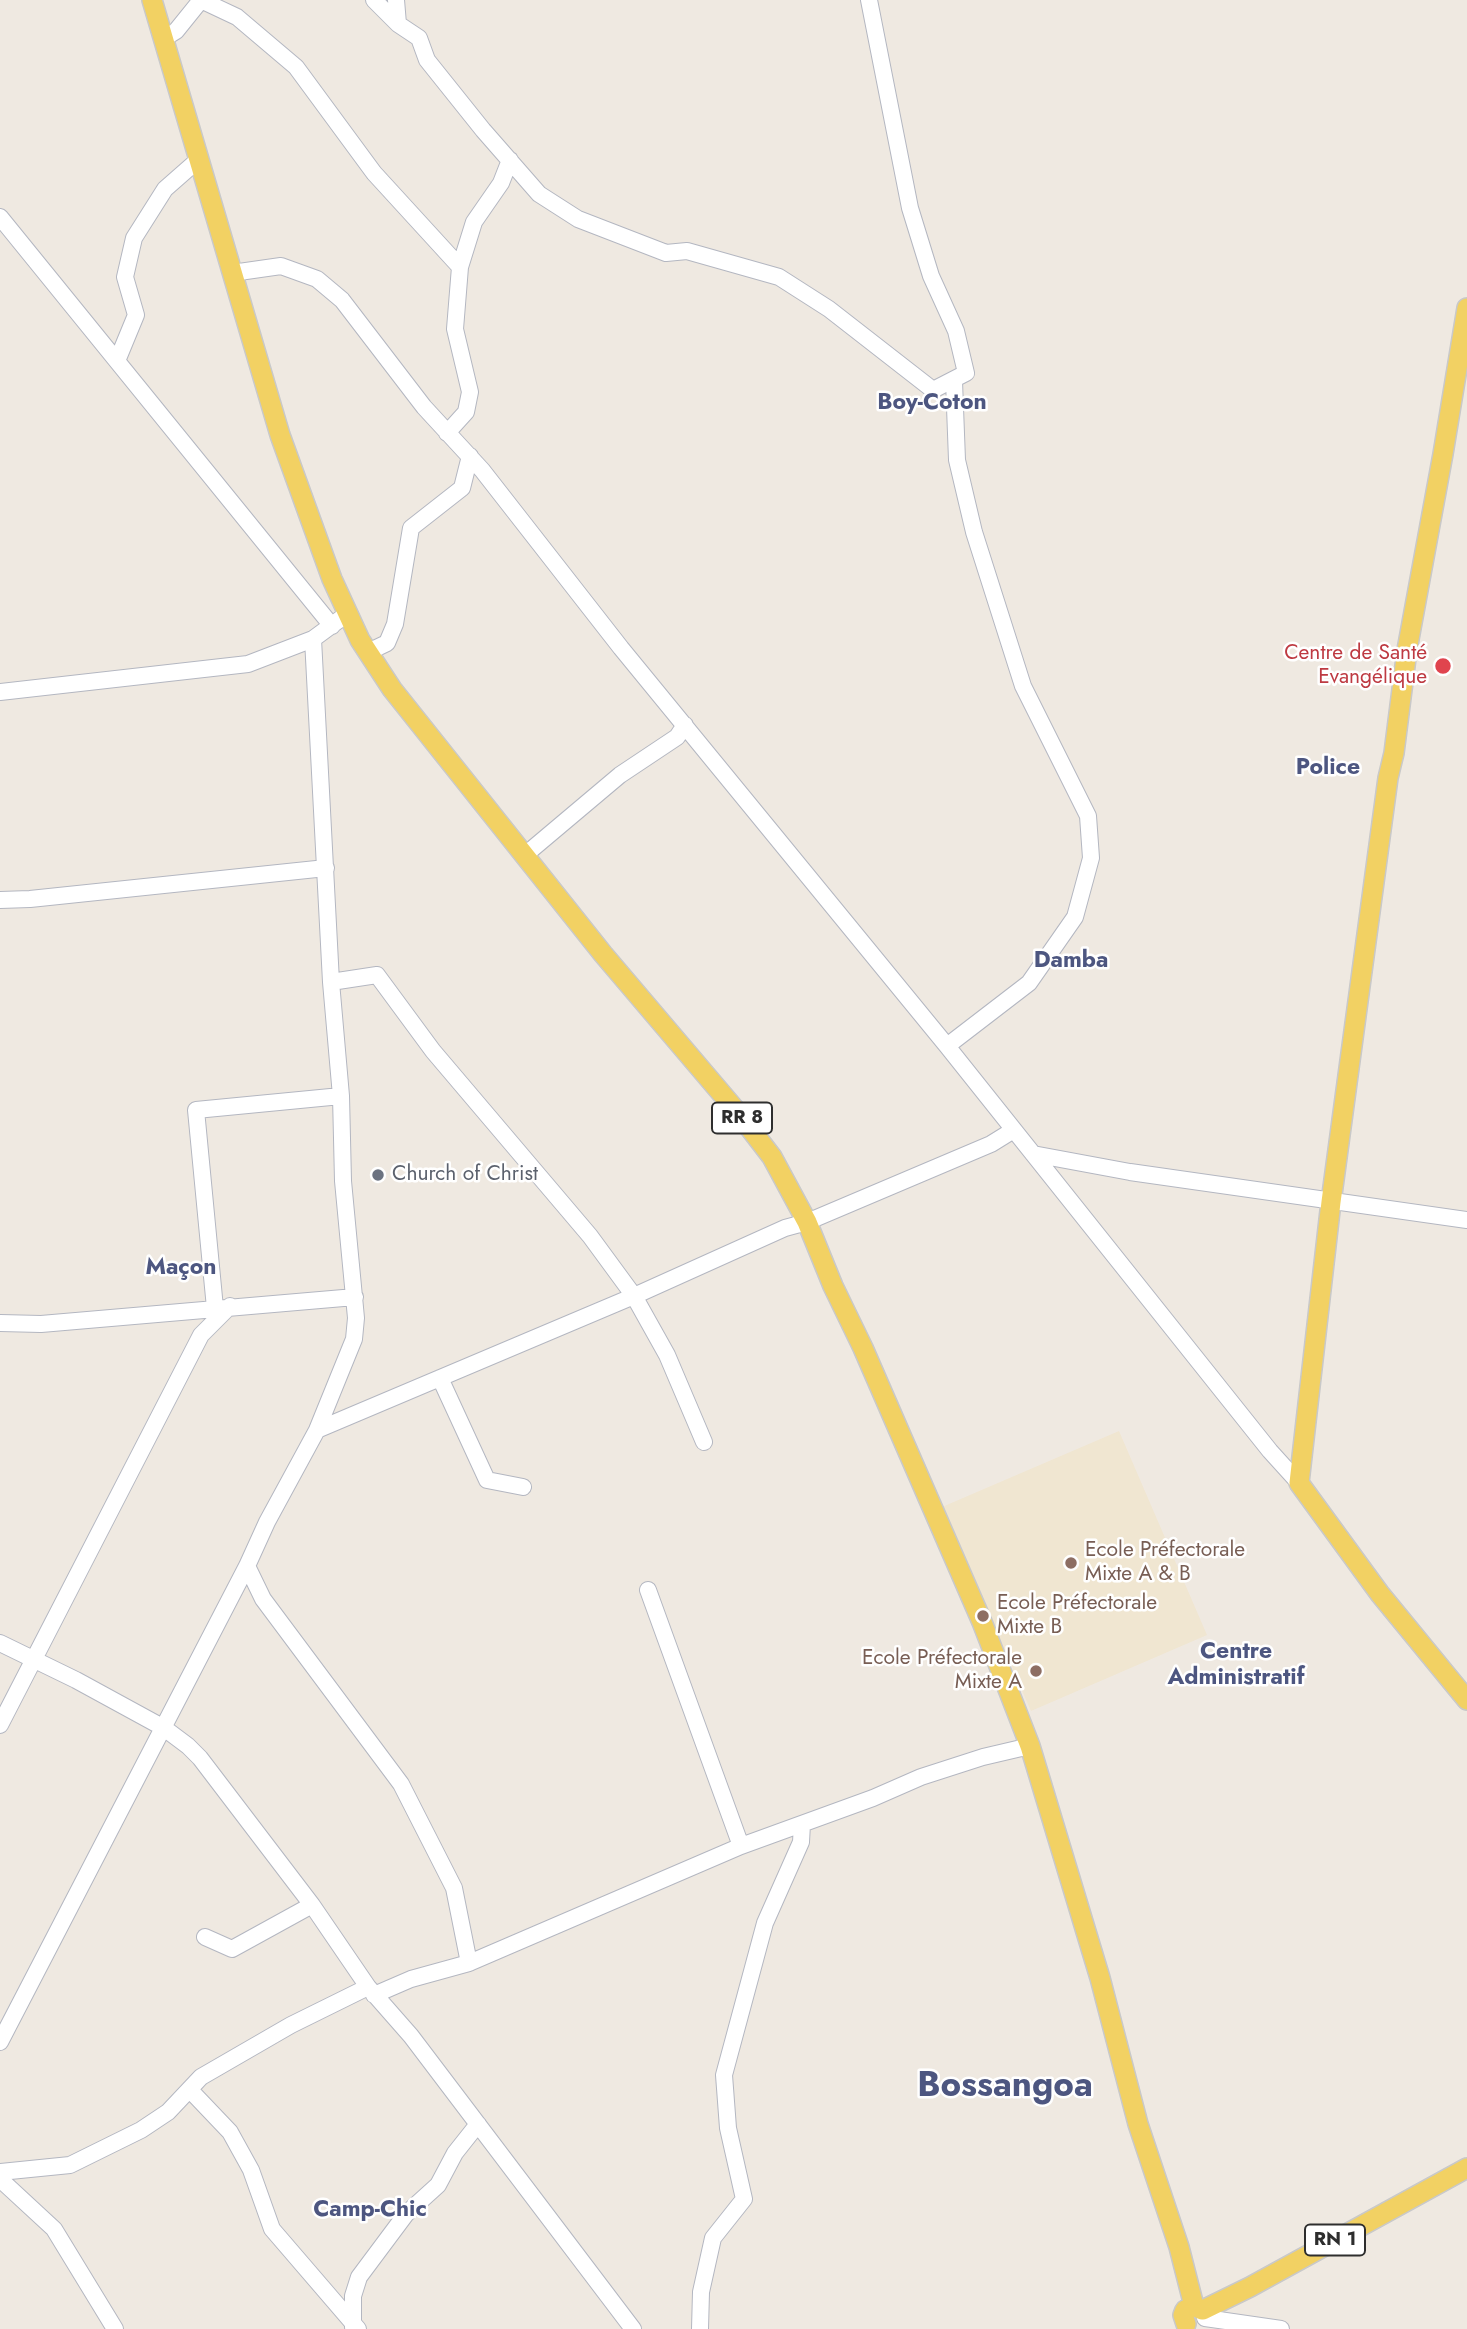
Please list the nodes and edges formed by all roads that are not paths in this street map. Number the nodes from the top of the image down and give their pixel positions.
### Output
1 (152, 0) edge
2 (201, 0) edge
3 (374, 0) edge
4 (396, 0) edge
5 (869, 0) edge
6 (398, 24) junction
7 (163, 39) junction
8 (198, 160) junction
9 (510, 160) junction
10 (0, 217) edge
11 (460, 267) junction
12 (232, 273) junction
13 (1467, 308) edge
14 (117, 360) junction
15 (954, 381) junction
16 (447, 433) junction
17 (470, 456) junction
18 (340, 620) junction
19 (313, 639) junction
20 (368, 652) junction
21 (0, 692) edge
22 (685, 725) junction
23 (525, 855) junction
24 (326, 868) junction
25 (0, 900) edge
26 (331, 982) junction
27 (947, 1046) junction
28 (341, 1096) junction
29 (1012, 1130) junction
30 (1033, 1154) junction
31 (1331, 1202) junction
32 (1467, 1220) edge
33 (807, 1222) junction
34 (634, 1296) junction
35 (355, 1297) junction
36 (222, 1307) junction
37 (0, 1324) edge
38 (440, 1378) junction
39 (317, 1430) junction
40 (704, 1443) dead end
41 (1299, 1483) junction
42 (523, 1488) dead end
43 (247, 1566) junction
44 (648, 1590) dead end
45 (0, 1643) edge
46 (33, 1661) junction
47 (1467, 1700) edge
48 (0, 1725) edge
49 (164, 1728) junction
50 (1030, 1746) junction
51 (802, 1824) junction
52 (741, 1846) junction
53 (312, 1905) junction
54 (205, 1937) dead end
55 (469, 1963) junction
56 (371, 1991) junction
57 (0, 2042) edge
58 (190, 2090) junction
59 (478, 2124) junction
60 (1467, 2168) edge
61 (0, 2172) edge
62 (0, 2179) edge
63 (1193, 2321) edge
64 (354, 2328) edge
65 (115, 2329) edge
66 (632, 2329) edge
67 (700, 2329) edge
68 (1281, 2329) edge

1 - 7 main road, RR 8
2 - 7 street
2 - 11 street
3 - 6 street
4 - 6 street
5 - 15 street
6 - 9 street
7 - 8 main road, RR 8
8 - 12 main road, RR 8
8 - 14 street
9 - 11 street
9 - 15 street
10 - 14 street
11 - 16 street
12 - 16 street
12 - 18 main road, RR 8
13 - 31 main road
14 - 18 street
15 - 27 street
16 - 17 street
17 - 20 street
17 - 22 street
18 - 19 street
18 - 20 main road, RR 8
19 - 21 street
19 - 24 street
20 - 23 main road, RR 8
22 - 23 street
22 - 27 street
23 - 33 main road, RR 8
24 - 25 street
24 - 26 street
26 - 28 street
26 - 34 street
27 - 29 street
28 - 35 street
28 - 36 street
29 - 30 street
29 - 33 street
30 - 31 street
30 - 41 street
31 - 32 street
31 - 41 main road
33 - 34 street
33 - 50 main road, RR 8
34 - 38 street
34 - 40 street
35 - 36 street
35 - 39 street
36 - 37 street
36 - 46 street
38 - 39 street
38 - 42 street
39 - 43 street
41 - 47 main road
43 - 49 street
43 - 55 street
44 - 52 street
45 - 46 street
46 - 48 street
46 - 49 street
49 - 53 street
49 - 57 street
50 - 51 street
50 - 63 main road, RR 8
51 - 52 street
51 - 67 street
52 - 55 street
53 - 54 street
53 - 56 street
55 - 56 street
56 - 58 street
56 - 59 street
58 - 61 street
58 - 64 street
59 - 64 street
59 - 66 street
60 - 63 main road, RN 1
62 - 65 street
63 - 68 street

